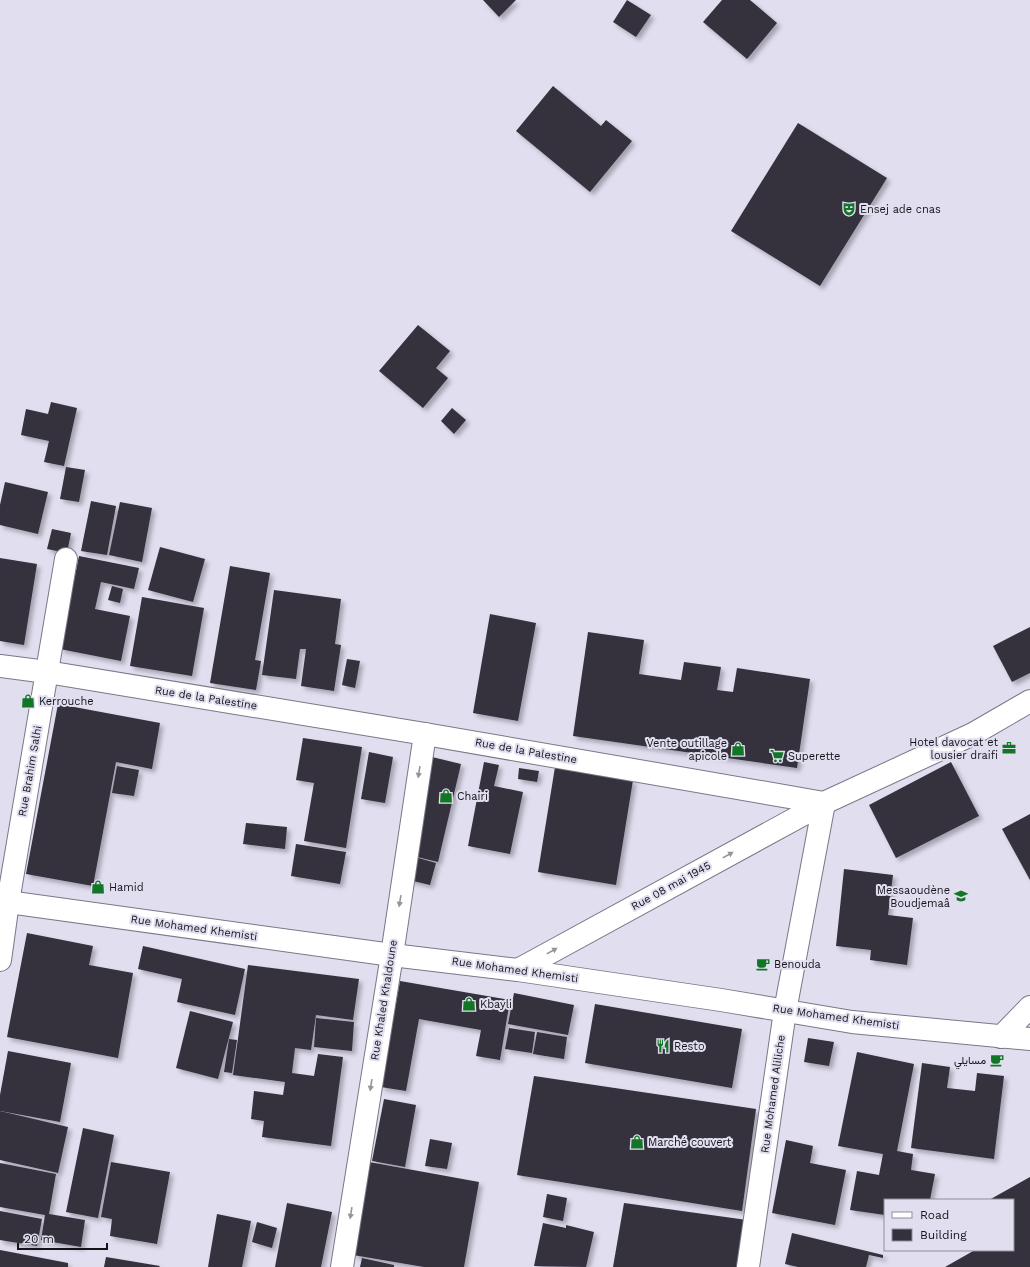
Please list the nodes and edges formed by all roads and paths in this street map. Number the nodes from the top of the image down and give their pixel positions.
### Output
1 (66, 559) dead end
2 (0, 666) edge
3 (47, 672) junction
4 (1030, 701) edge
5 (425, 734) junction
6 (824, 803) junction
7 (4, 902) edge
8 (392, 955) junction
9 (0, 960) edge
10 (518, 970) junction
11 (1030, 1007) edge
12 (785, 1011) junction
13 (1001, 1037) junction
14 (1030, 1039) edge
15 (342, 1267) edge
16 (748, 1267) edge

1 - 3 street, Rue Brahim Salhi
2 - 3 street, Rue de la Palestine
3 - 5 street, Rue de la Palestine
3 - 7 street, Rue Brahim Salhi
4 - 6 street
5 - 6 street, Rue de la Palestine
5 -> 8 street, Rue Khaled Khaldoune
10 -> 6 street, Rue 08 mai 1945
6 - 12 street, Rue Mohamed Aliliche
7 - 8 street, Rue Mohamed Khemisti
7 - 9 street, Rue Brahim Salhi
8 - 10 street, Rue Mohamed Khemisti
8 -> 15 street, Rue Khaled Khaldoune
10 - 12 street, Rue Mohamed Khemisti
11 - 13 street
12 - 13 street, Rue Mohamed Khemisti
12 - 16 street, Rue Mohamed Aliliche
13 - 14 street, Rue Mohamed Khemisti

